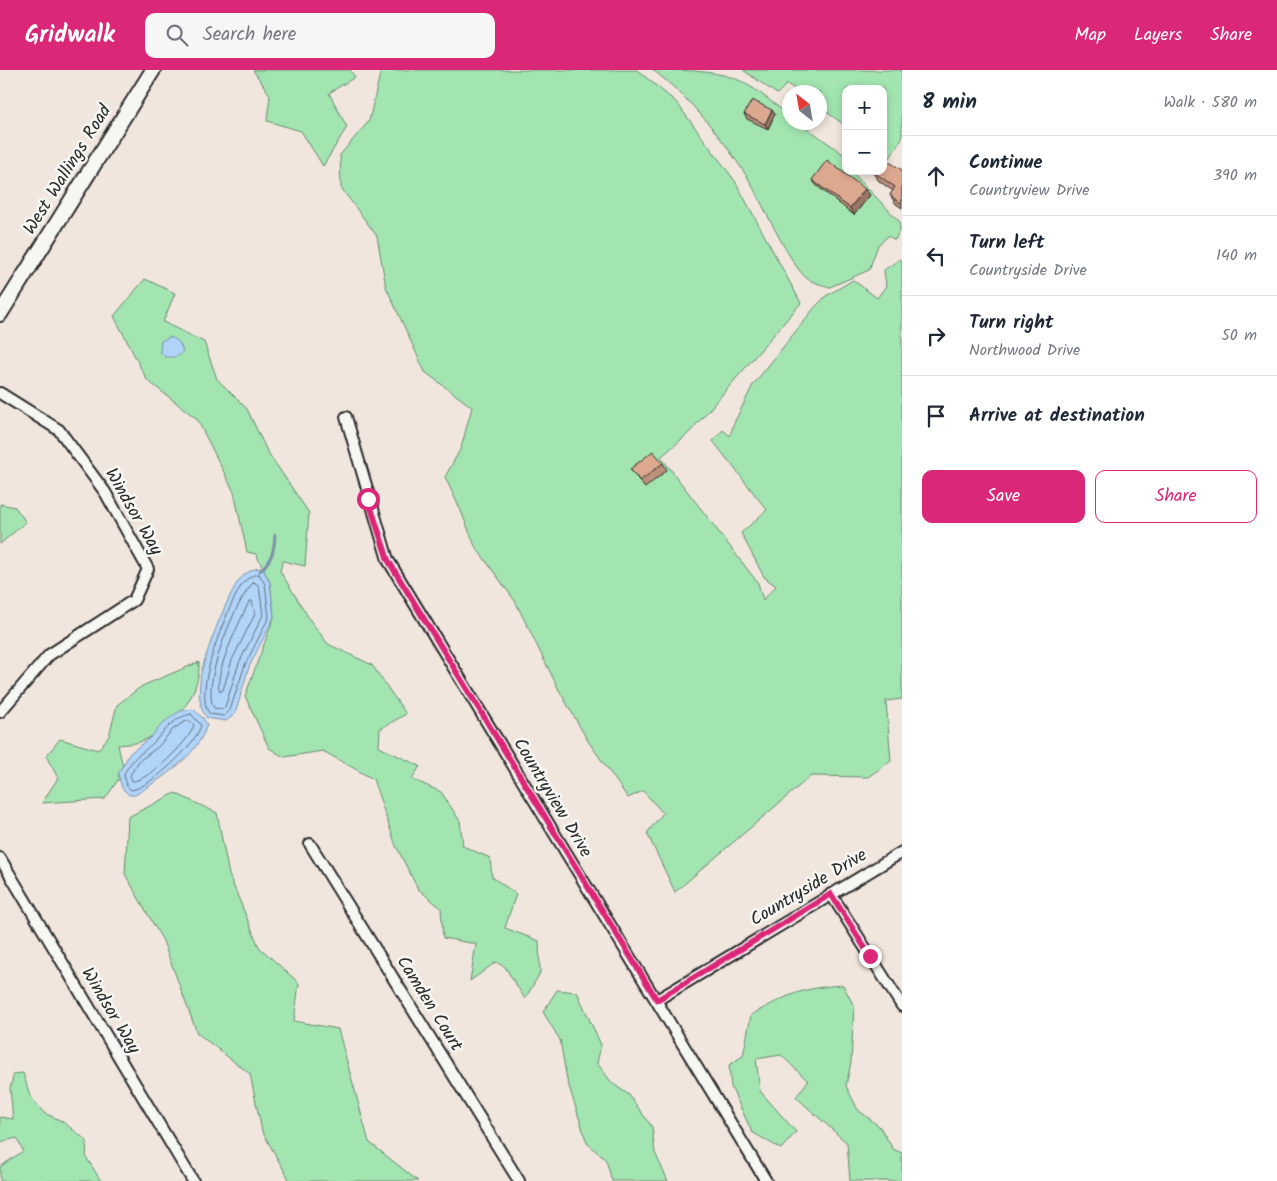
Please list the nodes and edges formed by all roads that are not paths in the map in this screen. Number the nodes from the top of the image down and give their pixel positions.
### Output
1 (153, 70) edge
2 (0, 314) edge
3 (0, 393) edge
4 (346, 417) dead end
5 (0, 712) edge
6 (310, 844) dead end
7 (902, 852) edge
8 (0, 858) edge
9 (831, 894) junction
10 (657, 1000) junction
11 (902, 1006) edge
12 (193, 1181) edge
13 (519, 1181) edge
14 (766, 1181) edge

1 - 2 street, West Wallings Road
3 - 5 street, Windsor Way
4 - 10 street, Countryview Drive
6 - 13 street, Camden Court
7 - 9 street, Countryside Drive
8 - 12 street, Windsor Way
9 - 10 street, Countryside Drive
9 - 11 street
10 - 14 street, Countryview Drive

